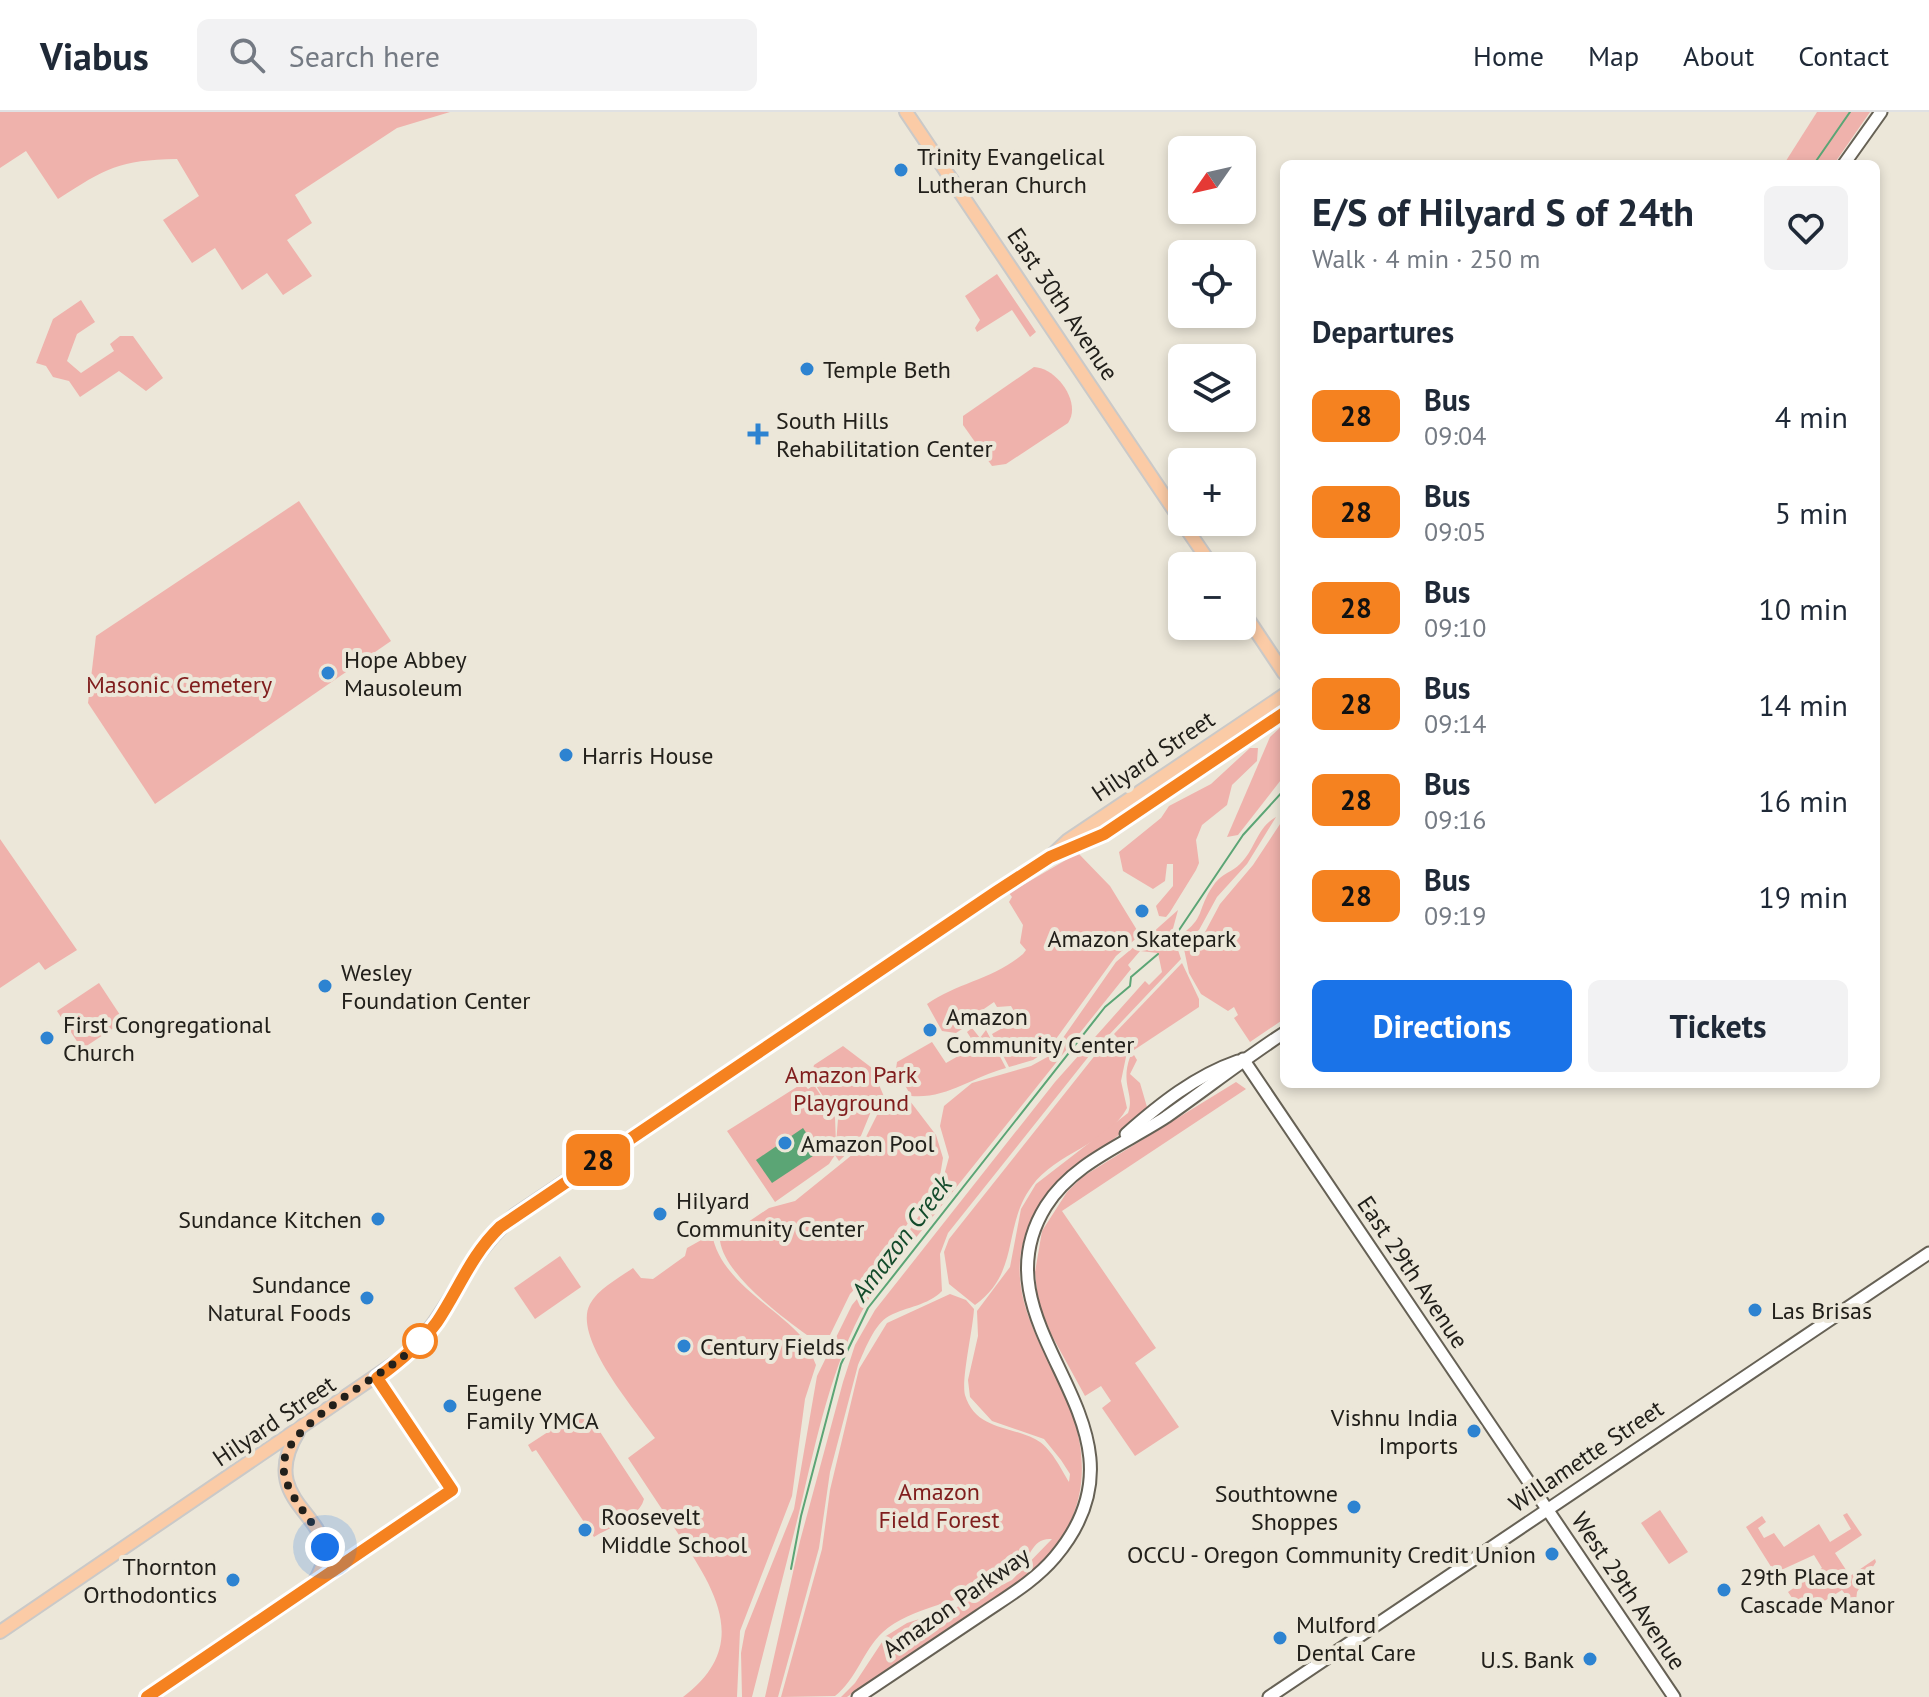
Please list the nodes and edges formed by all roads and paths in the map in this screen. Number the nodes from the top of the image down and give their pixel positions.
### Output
1 (906, 112) edge
2 (1881, 112) edge
3 (1847, 160) edge
4 (1168, 501) edge
5 (1256, 631) edge
6 (1280, 667) edge
7 (1280, 698) edge
8 (1280, 716) edge
9 (1050, 857) junction
10 (1280, 1036) edge
11 (1243, 1059) junction
12 (1929, 1253) edge
13 (300, 1429) junction
14 (265, 1452) junction
15 (290, 1491) junction
16 (1547, 1509) junction
17 (0, 1632) edge
18 (147, 1697) edge
19 (858, 1697) edge
20 (1269, 1697) edge
21 (1674, 1697) edge

1 - 4 main road, East 30th Avenue
2 - 3 main road
5 - 6 main road
7 - 9 main road, Hilyard Street
8 - 9 main road, Hilyard Street
9 - 13 main road, Hilyard Street
10 - 11 main road, Amazon Parkway
11 - 16 main road, East 29th Avenue
11 - 19 main road, Amazon Parkway
12 - 16 main road, Willamette Street
13 - 14 main road, Hilyard Street
13 - 15 main road
14 - 15 main road
14 - 17 main road, Hilyard Street
15 - 18 main road
16 - 20 main road, Willamette Street
16 - 21 main road, West 29th Avenue

